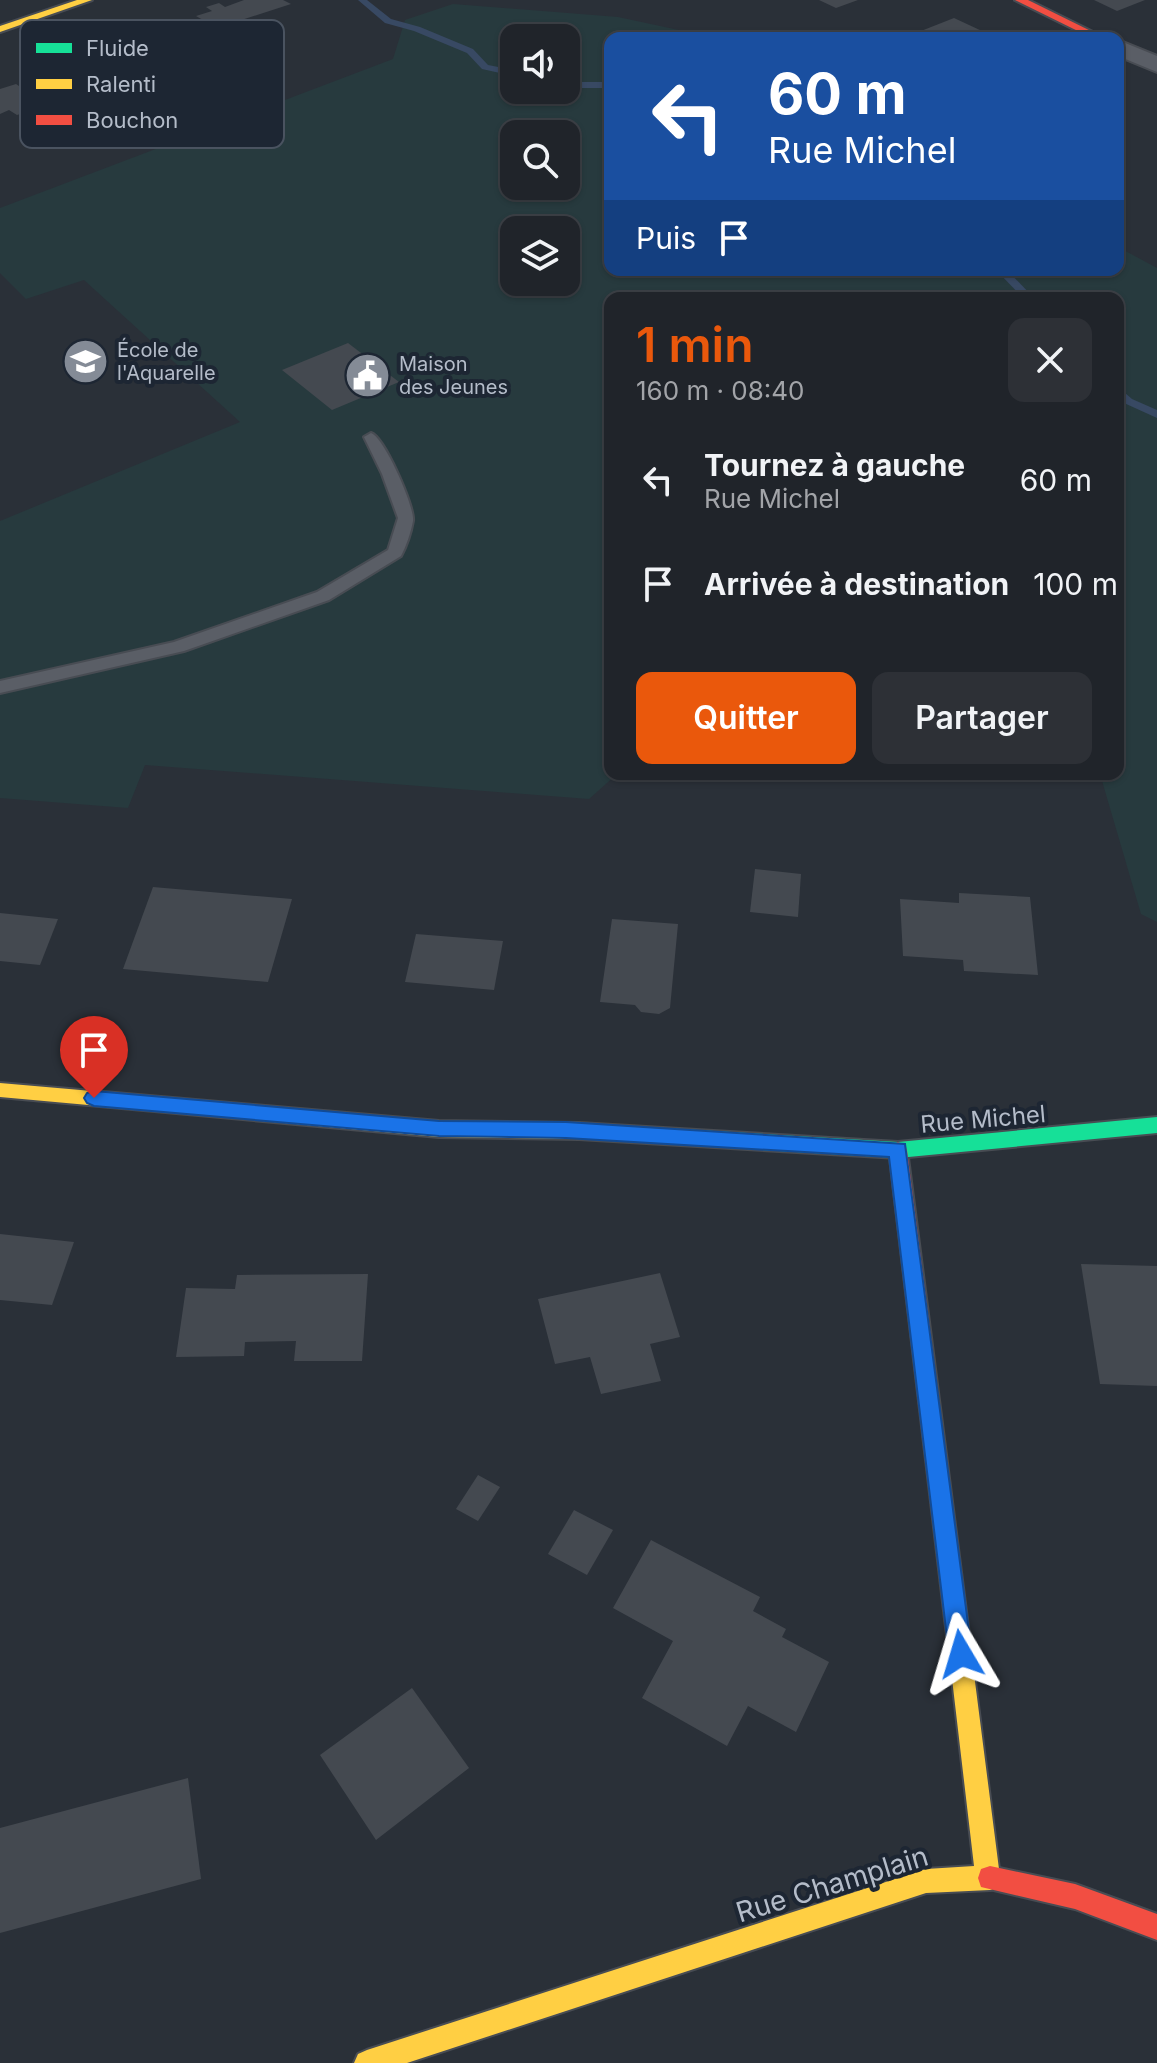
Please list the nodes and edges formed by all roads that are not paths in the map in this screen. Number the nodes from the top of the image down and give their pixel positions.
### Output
1 (87, 0) edge
2 (1020, 0) edge
3 (27, 20) edge
4 (20, 22) edge
5 (0, 29) edge
6 (1087, 32) edge
7 (1124, 50) edge
8 (1157, 65) edge
9 (371, 437) dead end
10 (0, 687) edge
11 (0, 1090) edge
12 (1157, 1125) edge
13 (898, 1150) junction
14 (987, 1875) junction
15 (1157, 1927) edge
16 (367, 2063) edge

1 - 3 street
2 - 6 street
4 - 5 street
7 - 8 street
9 - 10 lane
11 - 13 street, Rue Michel
12 - 13 street, Rue Michel
13 - 14 street
14 - 15 street, Rue Champlain
14 - 16 street, Rue Champlain

